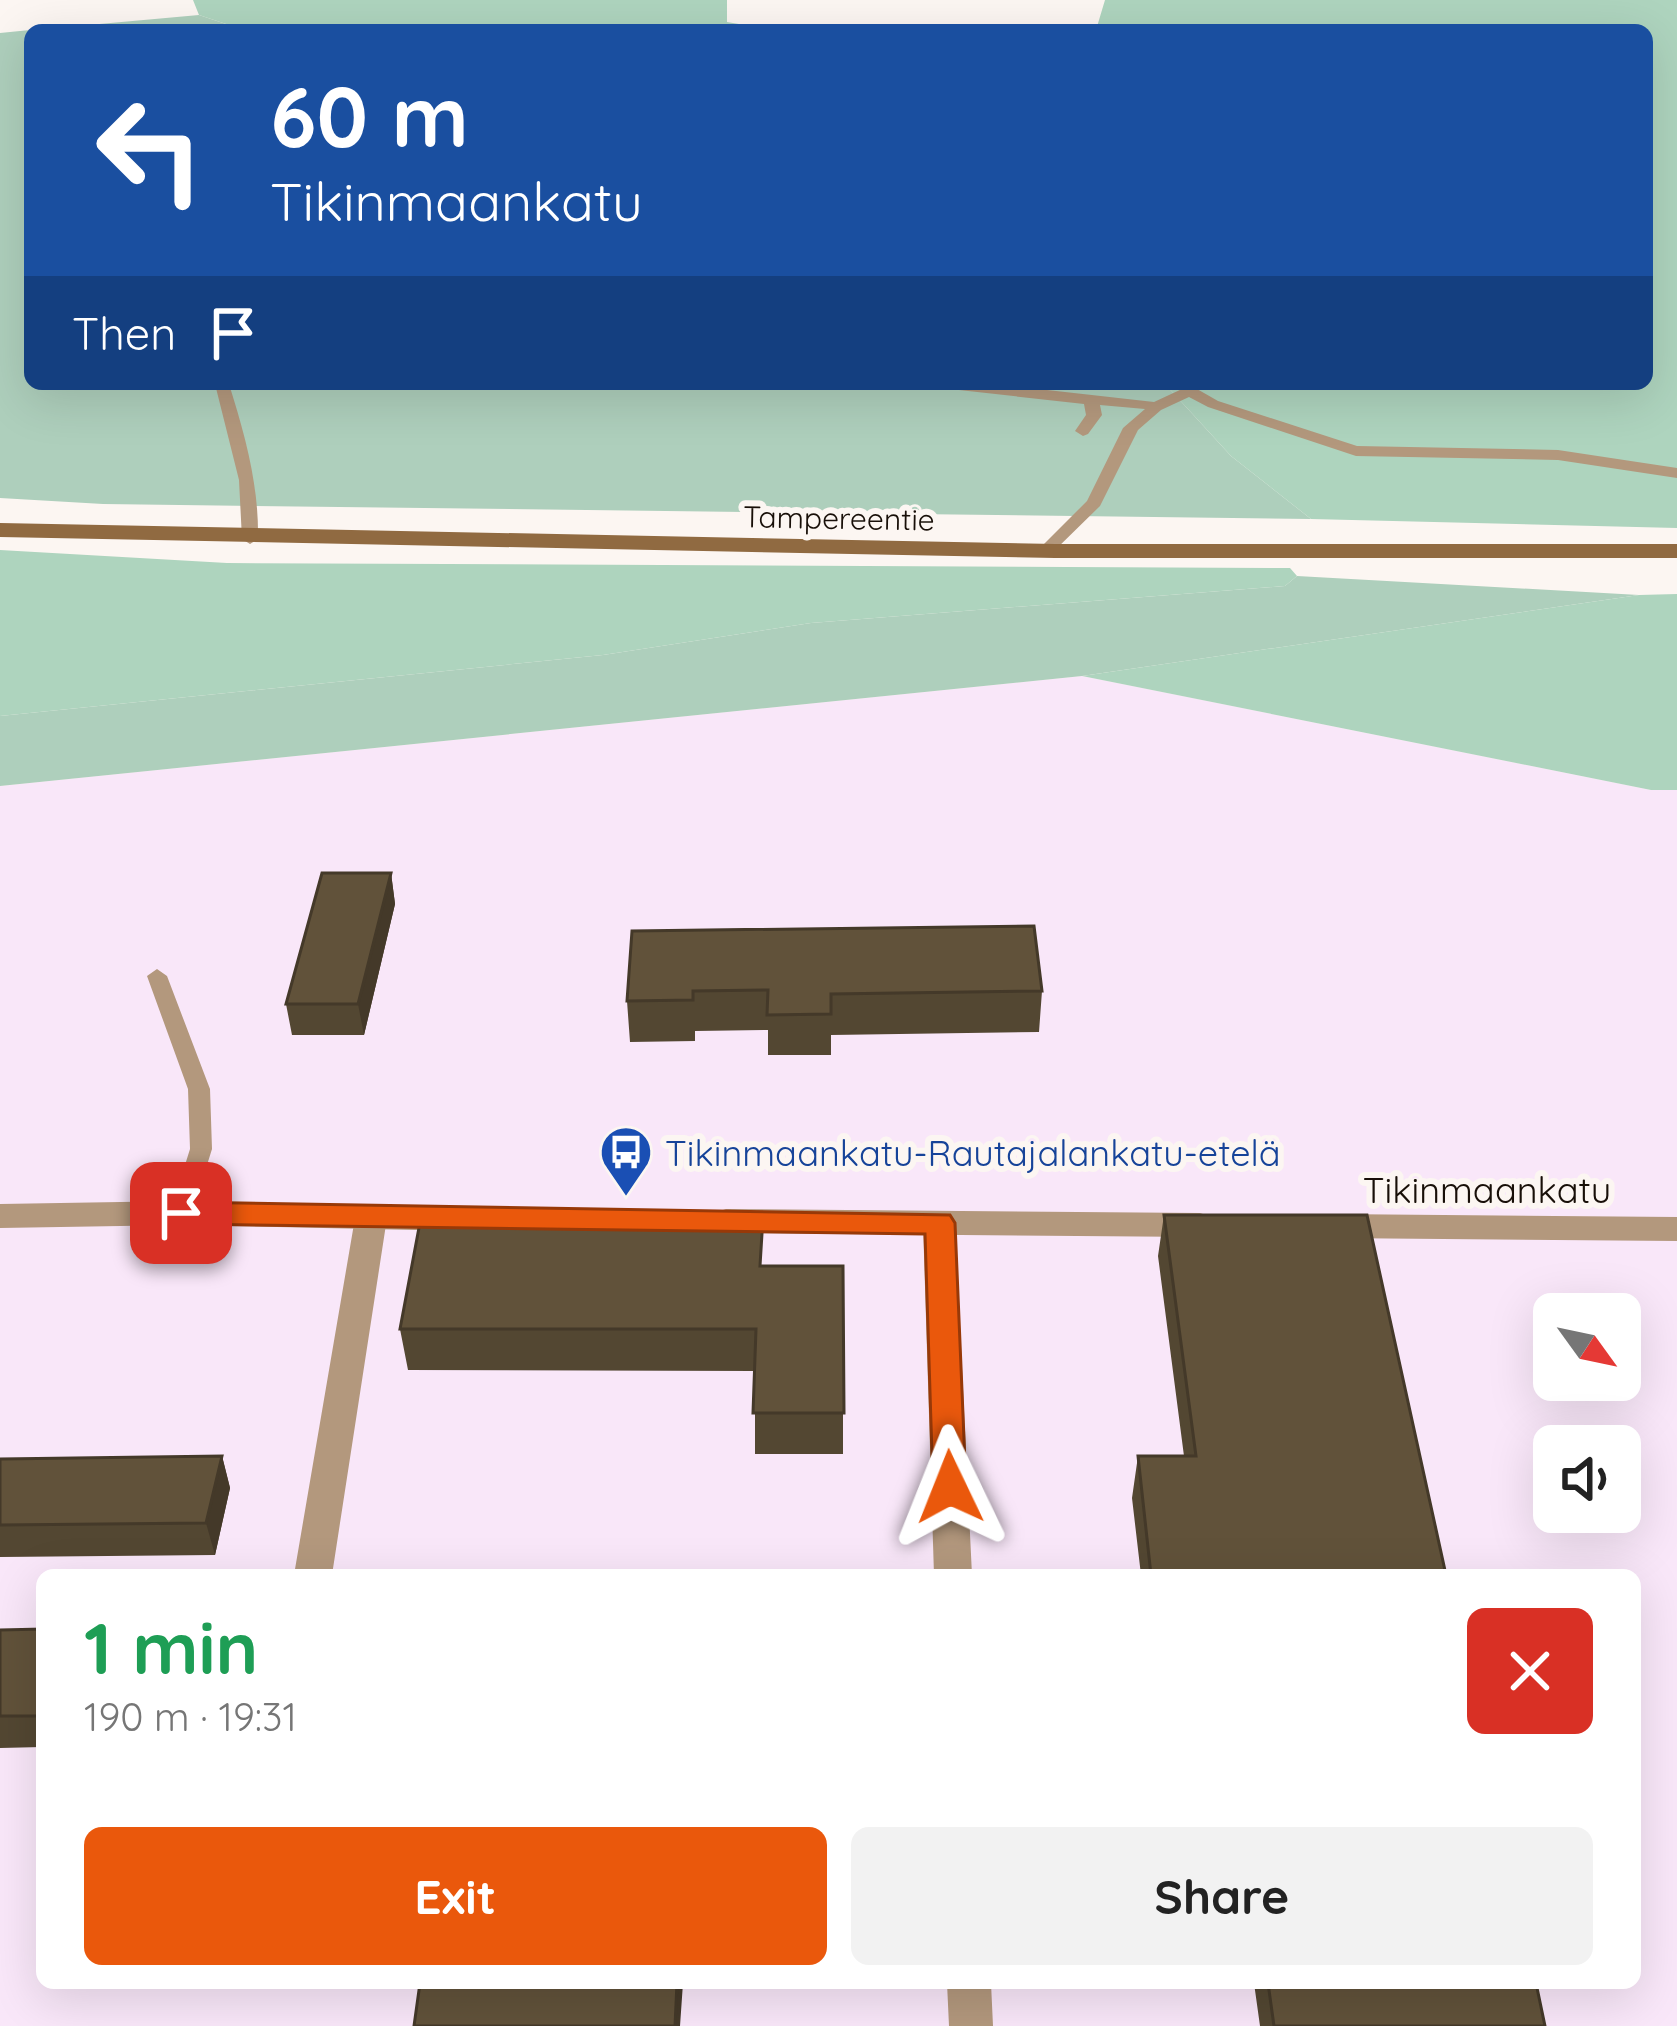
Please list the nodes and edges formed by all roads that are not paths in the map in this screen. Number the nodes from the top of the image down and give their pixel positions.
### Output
1 (224, 390) edge
2 (1025, 390) edge
3 (1185, 390) edge
4 (1194, 390) edge
5 (1091, 400) junction
6 (1156, 407) junction
7 (1082, 431) dead end
8 (1677, 473) edge
9 (0, 530) edge
10 (250, 538) junction
11 (1045, 551) junction
12 (1677, 551) edge
13 (157, 976) dead end
14 (181, 1213) junction
15 (0, 1216) edge
16 (371, 1218) junction
17 (490, 1219) edge
18 (703, 1221) edge
19 (940, 1223) junction
20 (1225, 1226) edge
21 (1296, 1226) edge
22 (1677, 1229) edge
23 (314, 1569) edge
24 (953, 1569) edge
25 (969, 1989) edge
26 (971, 2026) edge

1 - 10 lane
2 - 5 lane
3 - 6 lane
4 - 8 lane
5 - 6 lane
5 - 7 lane
6 - 11 lane
9 - 10 main road, Tampereentie
10 - 11 main road, Tampereentie
11 - 12 main road, Tampereentie
13 - 14 lane
14 - 15 street
14 - 16 street
16 - 17 street
16 - 23 street
18 - 19 street
19 - 20 street
19 - 24 street
21 - 22 street, Tikinmaankatu
25 - 26 street

